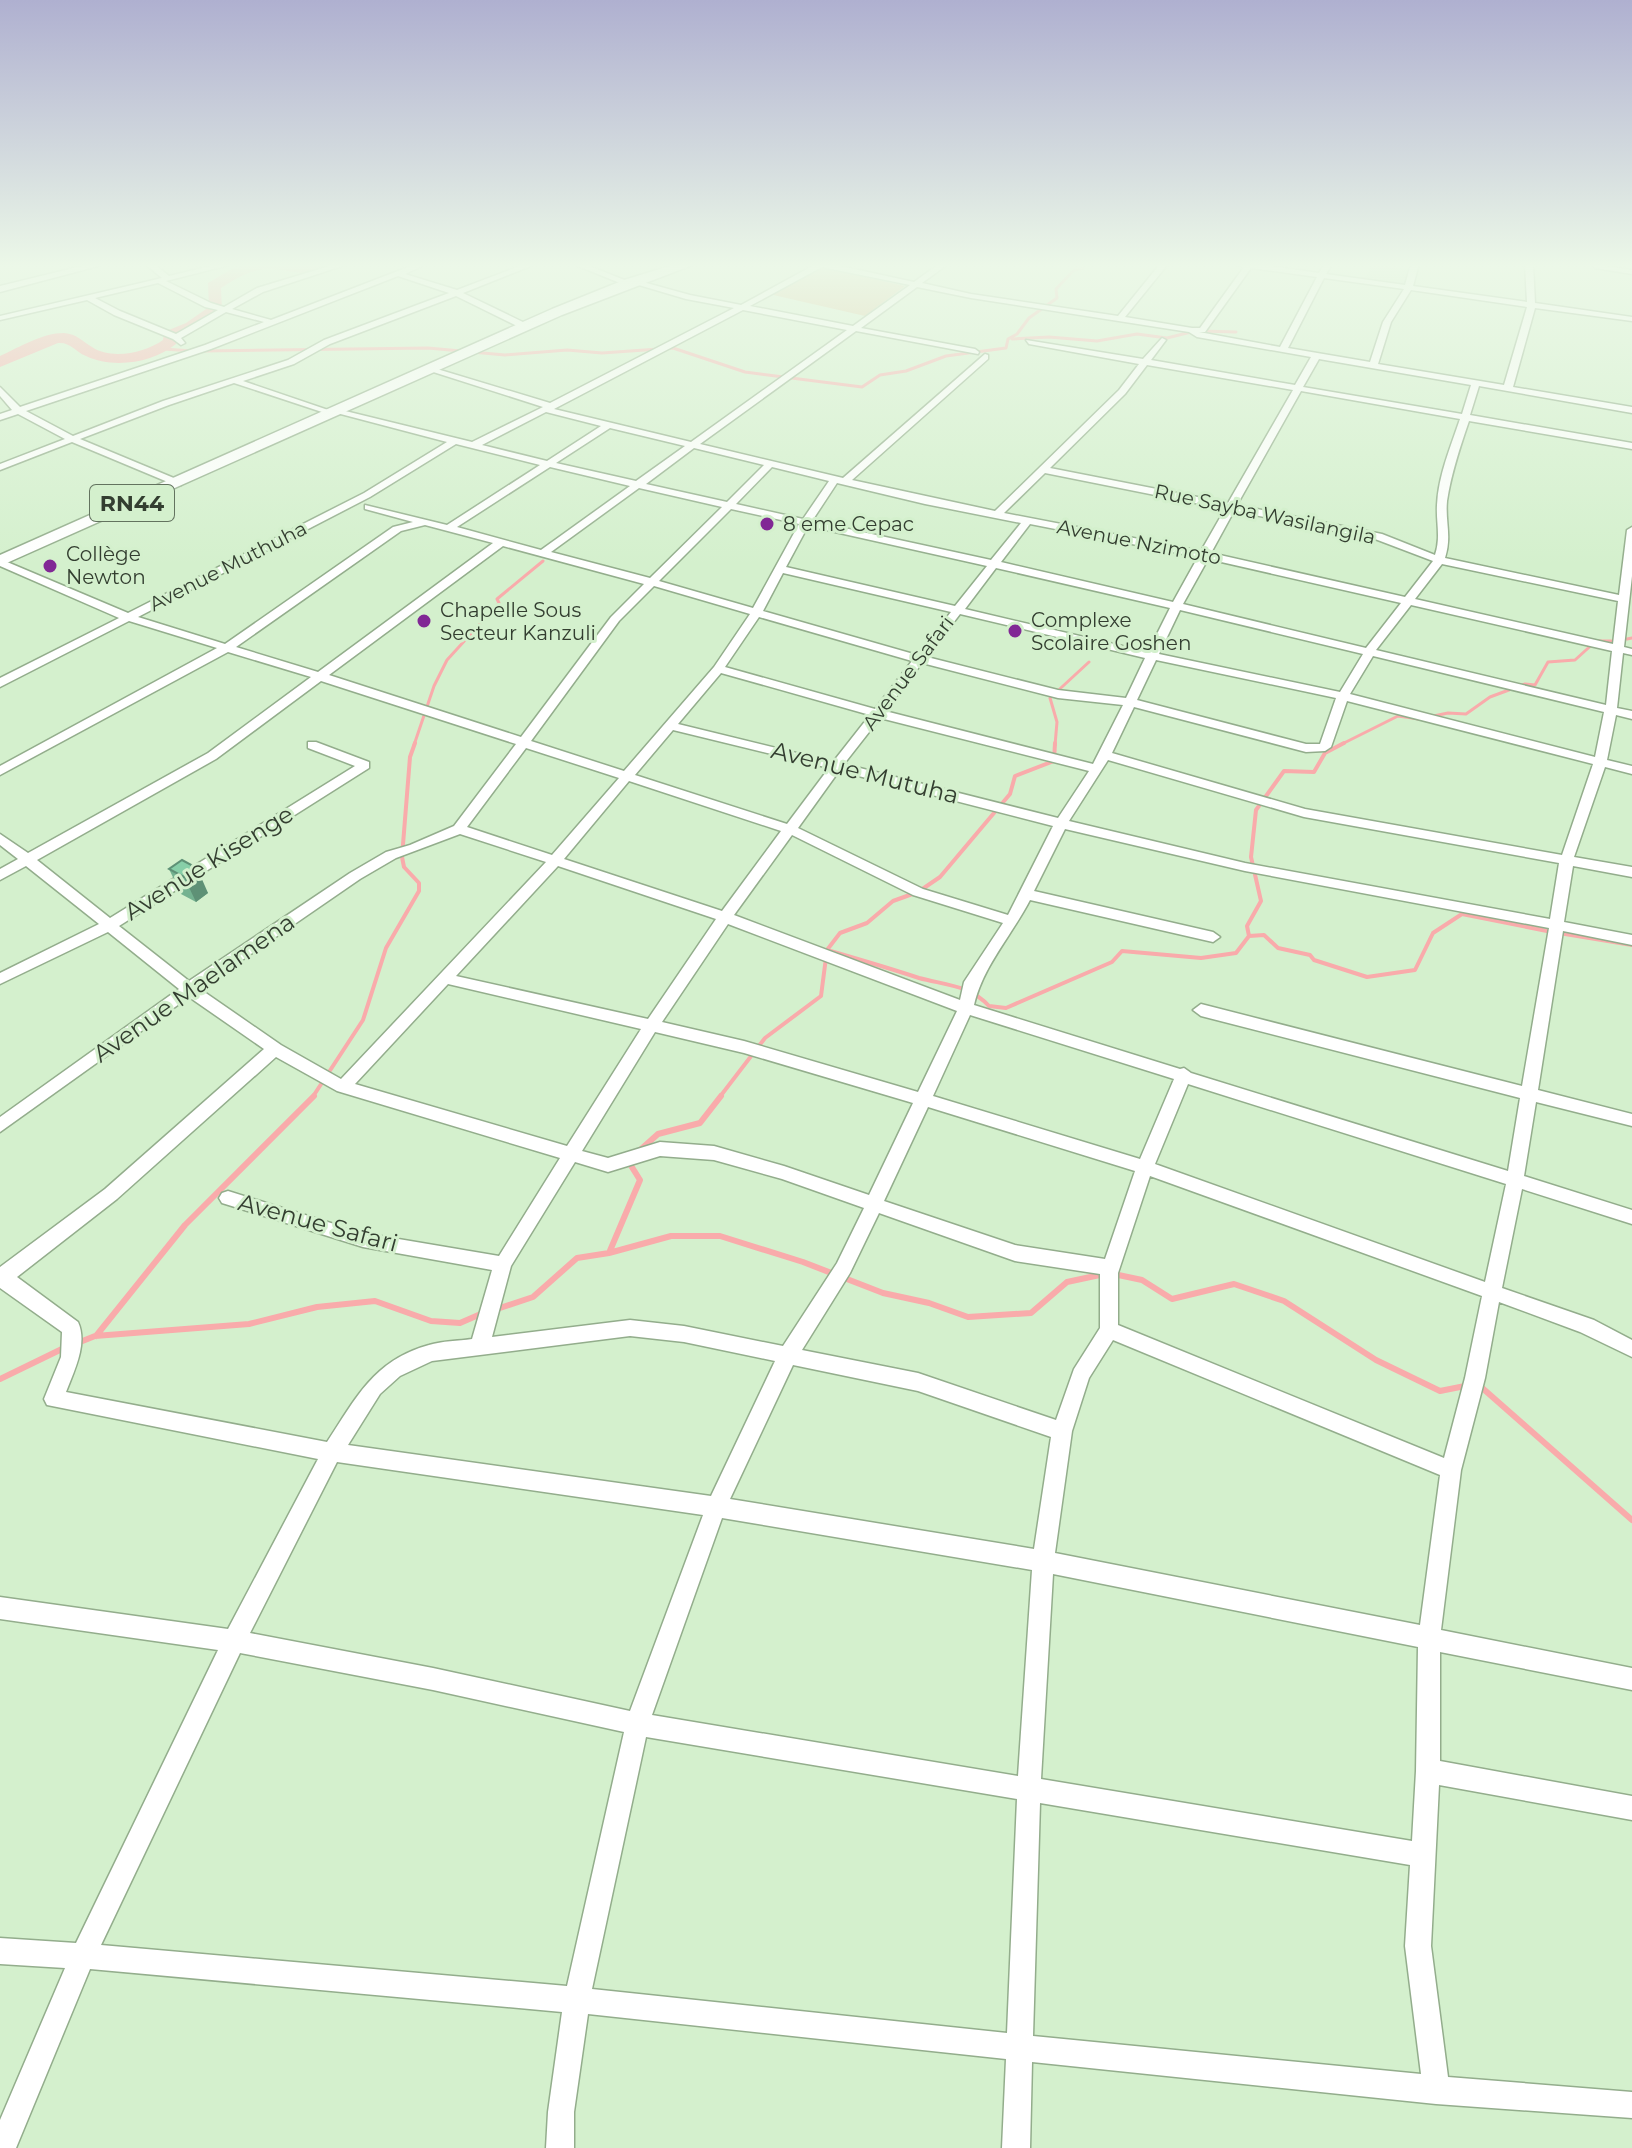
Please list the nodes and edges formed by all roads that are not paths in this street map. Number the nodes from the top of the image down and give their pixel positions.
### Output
1 (156, 364) edge
2 (284, 364) edge
3 (438, 364) edge
4 (636, 364) edge
5 (807, 364) edge
6 (976, 364) edge
7 (1146, 364) edge
8 (1154, 364) edge
9 (1311, 364) edge
10 (1363, 364) edge
11 (1515, 364) edge
12 (1373, 366) joint
13 (430, 368) junction
14 (233, 380) junction
15 (1476, 383) junction
16 (1296, 388) junction
17 (1508, 388) junction
18 (0, 390) edge
19 (549, 409) junction
20 (17, 410) junction
21 (1632, 410) edge
22 (332, 412) junction
23 (0, 417) edge
24 (1466, 417) junction
25 (607, 426) junction
26 (72, 439) junction
27 (453, 442) junction
28 (472, 446) junction
29 (690, 446) junction
30 (1632, 446) edge
31 (548, 463) junction
32 (769, 465) junction
33 (0, 467) edge
34 (1045, 470) junction
35 (839, 481) junction
36 (178, 483) junction
37 (638, 484) junction
38 (728, 505) junction
39 (1233, 506) junction
40 (369, 507) dead end
41 (997, 515) junction
42 (1028, 520) junction
43 (425, 522) junction
44 (805, 523) junction
45 (449, 528) junction
46 (1632, 530) edge
47 (500, 543) junction
48 (543, 553) junction
49 (1205, 555) junction
50 (2, 558) edge
51 (1439, 560) junction
52 (995, 564) junction
53 (781, 569) junction
54 (651, 582) junction
55 (1408, 599) junction
56 (1622, 599) junction
57 (1176, 606) junction
58 (956, 609) junction
59 (756, 613) junction
60 (127, 617) junction
61 (228, 647) junction
62 (1370, 651) junction
63 (1626, 651) edge
64 (1152, 656) junction
65 (919, 659) junction
66 (718, 669) junction
67 (322, 677) junction
68 (0, 683) edge
69 (1343, 696) junction
70 (1130, 702) junction
71 (1611, 710) junction
72 (877, 713) junction
73 (1632, 715) edge
74 (669, 725) junction
75 (522, 742) junction
76 (312, 745) dead end
77 (1105, 755) junction
78 (1600, 762) junction
79 (838, 764) junction
80 (1097, 769) junction
81 (1632, 770) edge
82 (0, 771) edge
83 (628, 775) junction
84 (1060, 825) junction
85 (459, 829) junction
86 (792, 830) junction
87 (0, 838) edge
88 (1567, 859) junction
89 (28, 860) junction
90 (554, 862) junction
91 (1632, 872) edge
92 (0, 875) edge
93 (1026, 894) junction
94 (725, 917) junction
95 (1012, 921) junction
96 (1555, 924) junction
97 (110, 925) junction
98 (1213, 937) dead end
99 (1632, 940) edge
100 (443, 978) junction
101 (0, 979) edge
102 (189, 989) junction
103 (968, 995) junction
104 (1201, 1010) dead end
105 (652, 1025) junction
106 (275, 1049) junction
107 (1184, 1074) junction
108 (332, 1081) junction
109 (1530, 1095) junction
110 (921, 1099) junction
111 (1632, 1120) edge
112 (0, 1126) edge
113 (572, 1153) junction
114 (1145, 1167) junction
115 (1515, 1180) junction
116 (228, 1198) dead end
117 (875, 1204) junction
118 (1632, 1217) edge
119 (503, 1264) junction
120 (1111, 1268) junction
121 (1, 1277) edge
122 (1493, 1291) junction
123 (1109, 1330) junction
124 (480, 1345) junction
125 (1632, 1349) edge
126 (788, 1355) junction
127 (1062, 1431) junction
128 (332, 1452) junction
129 (1451, 1470) junction
130 (716, 1507) junction
131 (1043, 1561) junction
132 (0, 1608) edge
133 (1429, 1637) junction
134 (234, 1641) junction
135 (1632, 1679) edge
136 (637, 1724) junction
137 (1428, 1771) junction
138 (1029, 1787) junction
139 (1632, 1808) edge
140 (1424, 1855) junction
141 (0, 1951) edge
142 (83, 1955) junction
143 (577, 1998) junction
144 (1020, 2046) junction
145 (1436, 2091) junction
146 (1632, 2105) edge
147 (2, 2148) edge
148 (560, 2148) edge
149 (1016, 2148) edge

1 - 20 street
2 - 14 street
3 - 13 main road, RN44
4 - 19 street
5 - 29 street
6 - 35 street
7 - 34 street
8 - 16 street
9 - 16 street
10 - 12 street
11 - 17 street
12 - 15 street
13 - 19 street
13 - 22 main road, RN44
14 - 22 street
14 - 26 street
15 - 17 street
15 - 24 street
16 - 24 street
16 - 39 street
17 - 21 street
18 - 20 street
19 - 25 street
19 - 28 street
20 - 23 street
20 - 26 street
22 - 27 street
22 - 36 main road, RN44
24 - 30 street
24 - 51 street
25 - 29 street
25 - 31 street
26 - 33 street
26 - 36 street
27 - 28 street
27 - 60 street, Avenue Muthuha
28 - 31 street
29 - 32 street, Avenue Nzimoto
29 - 37 street
31 - 37 street
31 - 45 street
32 - 35 street, Avenue Nzimoto
32 - 38 street
34 - 39 street, Rue Sayba Wasilangila
34 - 41 street
35 - 41 street, Avenue Nzimoto
35 - 44 street
36 - 50 main road, RN44
37 - 38 street
37 - 48 street
38 - 44 street
38 - 54 street
39 - 49 street
39 - 51 street, Rue Sayba Wasilangila
40 - 43 street
41 - 42 street, Avenue Nzimoto
42 - 49 street, Avenue Nzimoto
42 - 52 street, Avenue Safari
43 - 45 street
43 - 61 street
44 - 52 street
44 - 53 street
45 - 47 street
46 - 56 street
47 - 48 street
47 - 67 street
48 - 54 street
49 - 55 street, Avenue Nzimoto
49 - 57 street
50 - 60 street
51 - 55 street
51 - 56 street, Rue Sayba Wasilangila
52 - 57 street
52 - 58 street, Avenue Safari
53 - 58 street
53 - 59 street
54 - 59 street
54 - 75 street
55 - 62 street
55 - 63 street, Avenue Nzimoto
56 - 63 street
57 - 62 street
57 - 64 street
58 - 64 street
58 - 65 street, Avenue Safari
59 - 65 street
59 - 66 street
60 - 61 street
60 - 68 street, Avenue Muthuha
61 - 67 street
61 - 82 street
62 - 69 street
62 - 71 street
63 - 71 street
64 - 69 street
64 - 70 street
65 - 70 street
65 - 72 street, Avenue Safari
66 - 72 street
66 - 74 street
67 - 75 street
67 - 89 street
69 - 70 street
69 - 78 street
70 - 77 street
71 - 73 street
71 - 78 street
72 - 79 street, Avenue Safari
72 - 80 street
74 - 79 street, Avenue Mutuha
74 - 83 street
75 - 83 street
75 - 85 street
76 - 97 street, Avenue Kisenge
77 - 80 street
77 - 88 street
78 - 81 street
78 - 88 street
79 - 84 street, Avenue Mutuha
79 - 86 street, Avenue Safari
80 - 84 street
83 - 86 street
83 - 90 street
84 - 93 street
84 - 96 street, Avenue Mutuha
85 - 90 street
85 - 102 street, Avenue Maelamena
86 - 94 street, Avenue Safari
86 - 95 street
87 - 89 street
88 - 91 street
88 - 96 street
89 - 92 street
89 - 97 street
90 - 94 street
90 - 100 street
93 - 95 street
93 - 98 street
94 - 103 street
94 - 105 street, Avenue Safari
95 - 103 street
96 - 99 street, Avenue Mutuha
96 - 109 street
97 - 101 street, Avenue Kisenge
97 - 102 street
100 - 105 street
100 - 108 street
102 - 106 street
102 - 112 street, Avenue Maelamena
103 - 107 street
103 - 110 street
104 - 109 street
105 - 110 street
105 - 113 street, Avenue Safari
106 - 108 street
106 - 121 street
107 - 114 street
107 - 115 street
108 - 113 street
109 - 111 street
109 - 115 street
110 - 114 street
110 - 117 street
113 - 117 street
113 - 119 street, Avenue Safari
114 - 120 street
114 - 122 street
115 - 118 street
115 - 122 street
116 - 119 street, Avenue Safari
117 - 120 street
117 - 126 street
119 - 124 street, Avenue Safari
120 - 123 street
121 - 128 street
122 - 125 street
122 - 129 street
123 - 127 street
123 - 129 street
124 - 126 street
124 - 128 street
126 - 127 street
126 - 130 street
127 - 131 street
128 - 130 street
128 - 134 street
129 - 133 street
130 - 131 street
130 - 136 street
131 - 133 street
131 - 138 street
132 - 134 street
133 - 135 street
133 - 137 street
134 - 136 street
134 - 142 street
136 - 138 street
136 - 143 street
137 - 139 street
137 - 140 street
138 - 140 street
138 - 144 street
140 - 145 street
141 - 142 street
142 - 143 street
142 - 147 street
143 - 144 street
143 - 148 street
144 - 145 street
144 - 149 street
145 - 146 street

